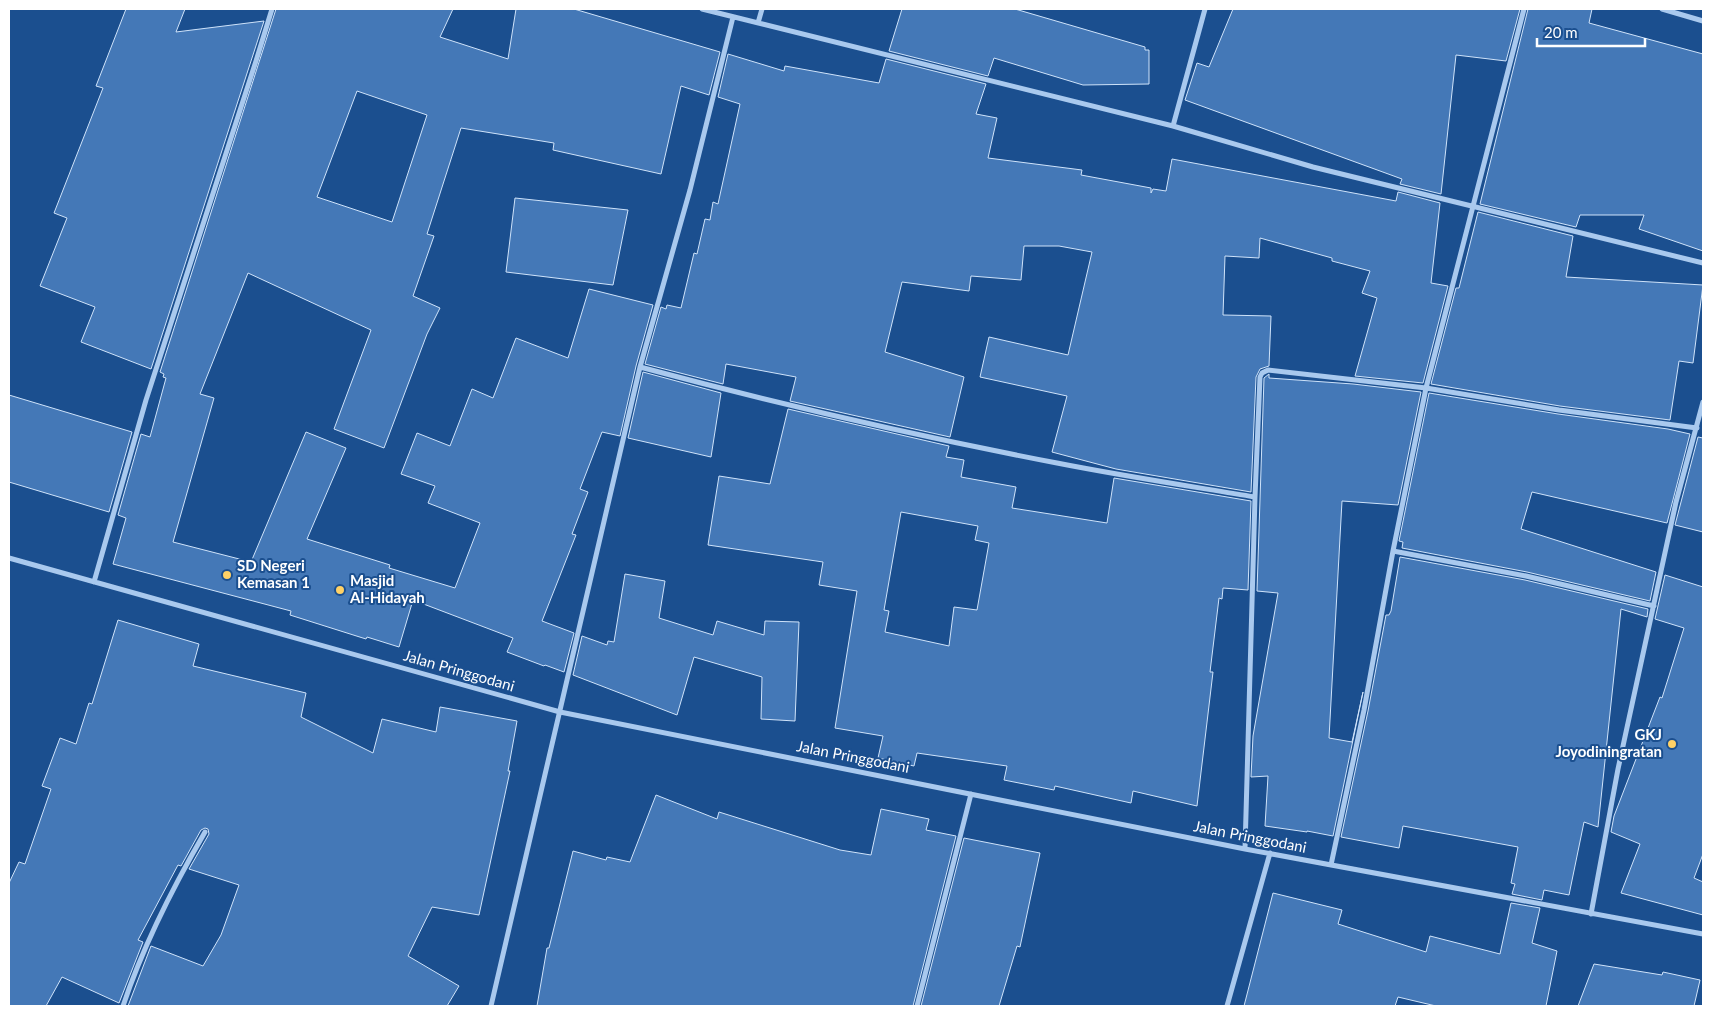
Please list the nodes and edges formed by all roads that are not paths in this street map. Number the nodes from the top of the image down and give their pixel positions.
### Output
1 (272, 9) edge
2 (702, 9) edge
3 (762, 9) edge
4 (1205, 9) edge
5 (1524, 9) edge
6 (1662, 9) edge
7 (733, 17) junction
8 (1703, 21) edge
9 (758, 23) junction
10 (1173, 126) junction
11 (1472, 205) junction
12 (1703, 263) edge
13 (640, 368) junction
14 (1426, 388) junction
15 (1703, 402) edge
16 (1697, 428) junction
17 (1255, 497) junction
18 (1393, 550) junction
19 (9, 558) edge
20 (94, 582) junction
21 (1654, 606) junction
22 (560, 712) junction
23 (971, 794) junction
24 (205, 832) dead end
25 (1245, 849) junction
26 (1270, 853) junction
27 (1331, 865) junction
28 (1591, 914) junction
29 (1703, 934) edge
30 (123, 1006) edge
31 (491, 1006) edge
32 (917, 1006) edge
33 (1227, 1006) edge

1 - 20 street
2 - 7 street
3 - 9 street
4 - 10 street
5 - 11 street
6 - 8 street
7 - 9 street
7 - 13 street
9 - 10 street
10 - 11 street
11 - 12 street
11 - 14 street
13 - 17 street
13 - 22 street
14 - 16 street
14 - 17 street
14 - 18 street
15 - 16 street
16 - 21 street
17 - 25 street
18 - 21 street
18 - 27 street
19 - 20 street, Jalan Pringgodani
20 - 22 street, Jalan Pringgodani
21 - 28 street
22 - 23 street, Jalan Pringgodani
22 - 31 street
23 - 25 street, Jalan Pringgodani
23 - 32 street
24 - 30 street
25 - 26 street, Jalan Pringgodani
26 - 27 street, Jalan Pringgodani
26 - 33 street
27 - 28 street, Jalan Pringgodani
28 - 29 street, Jalan Pringgodani

